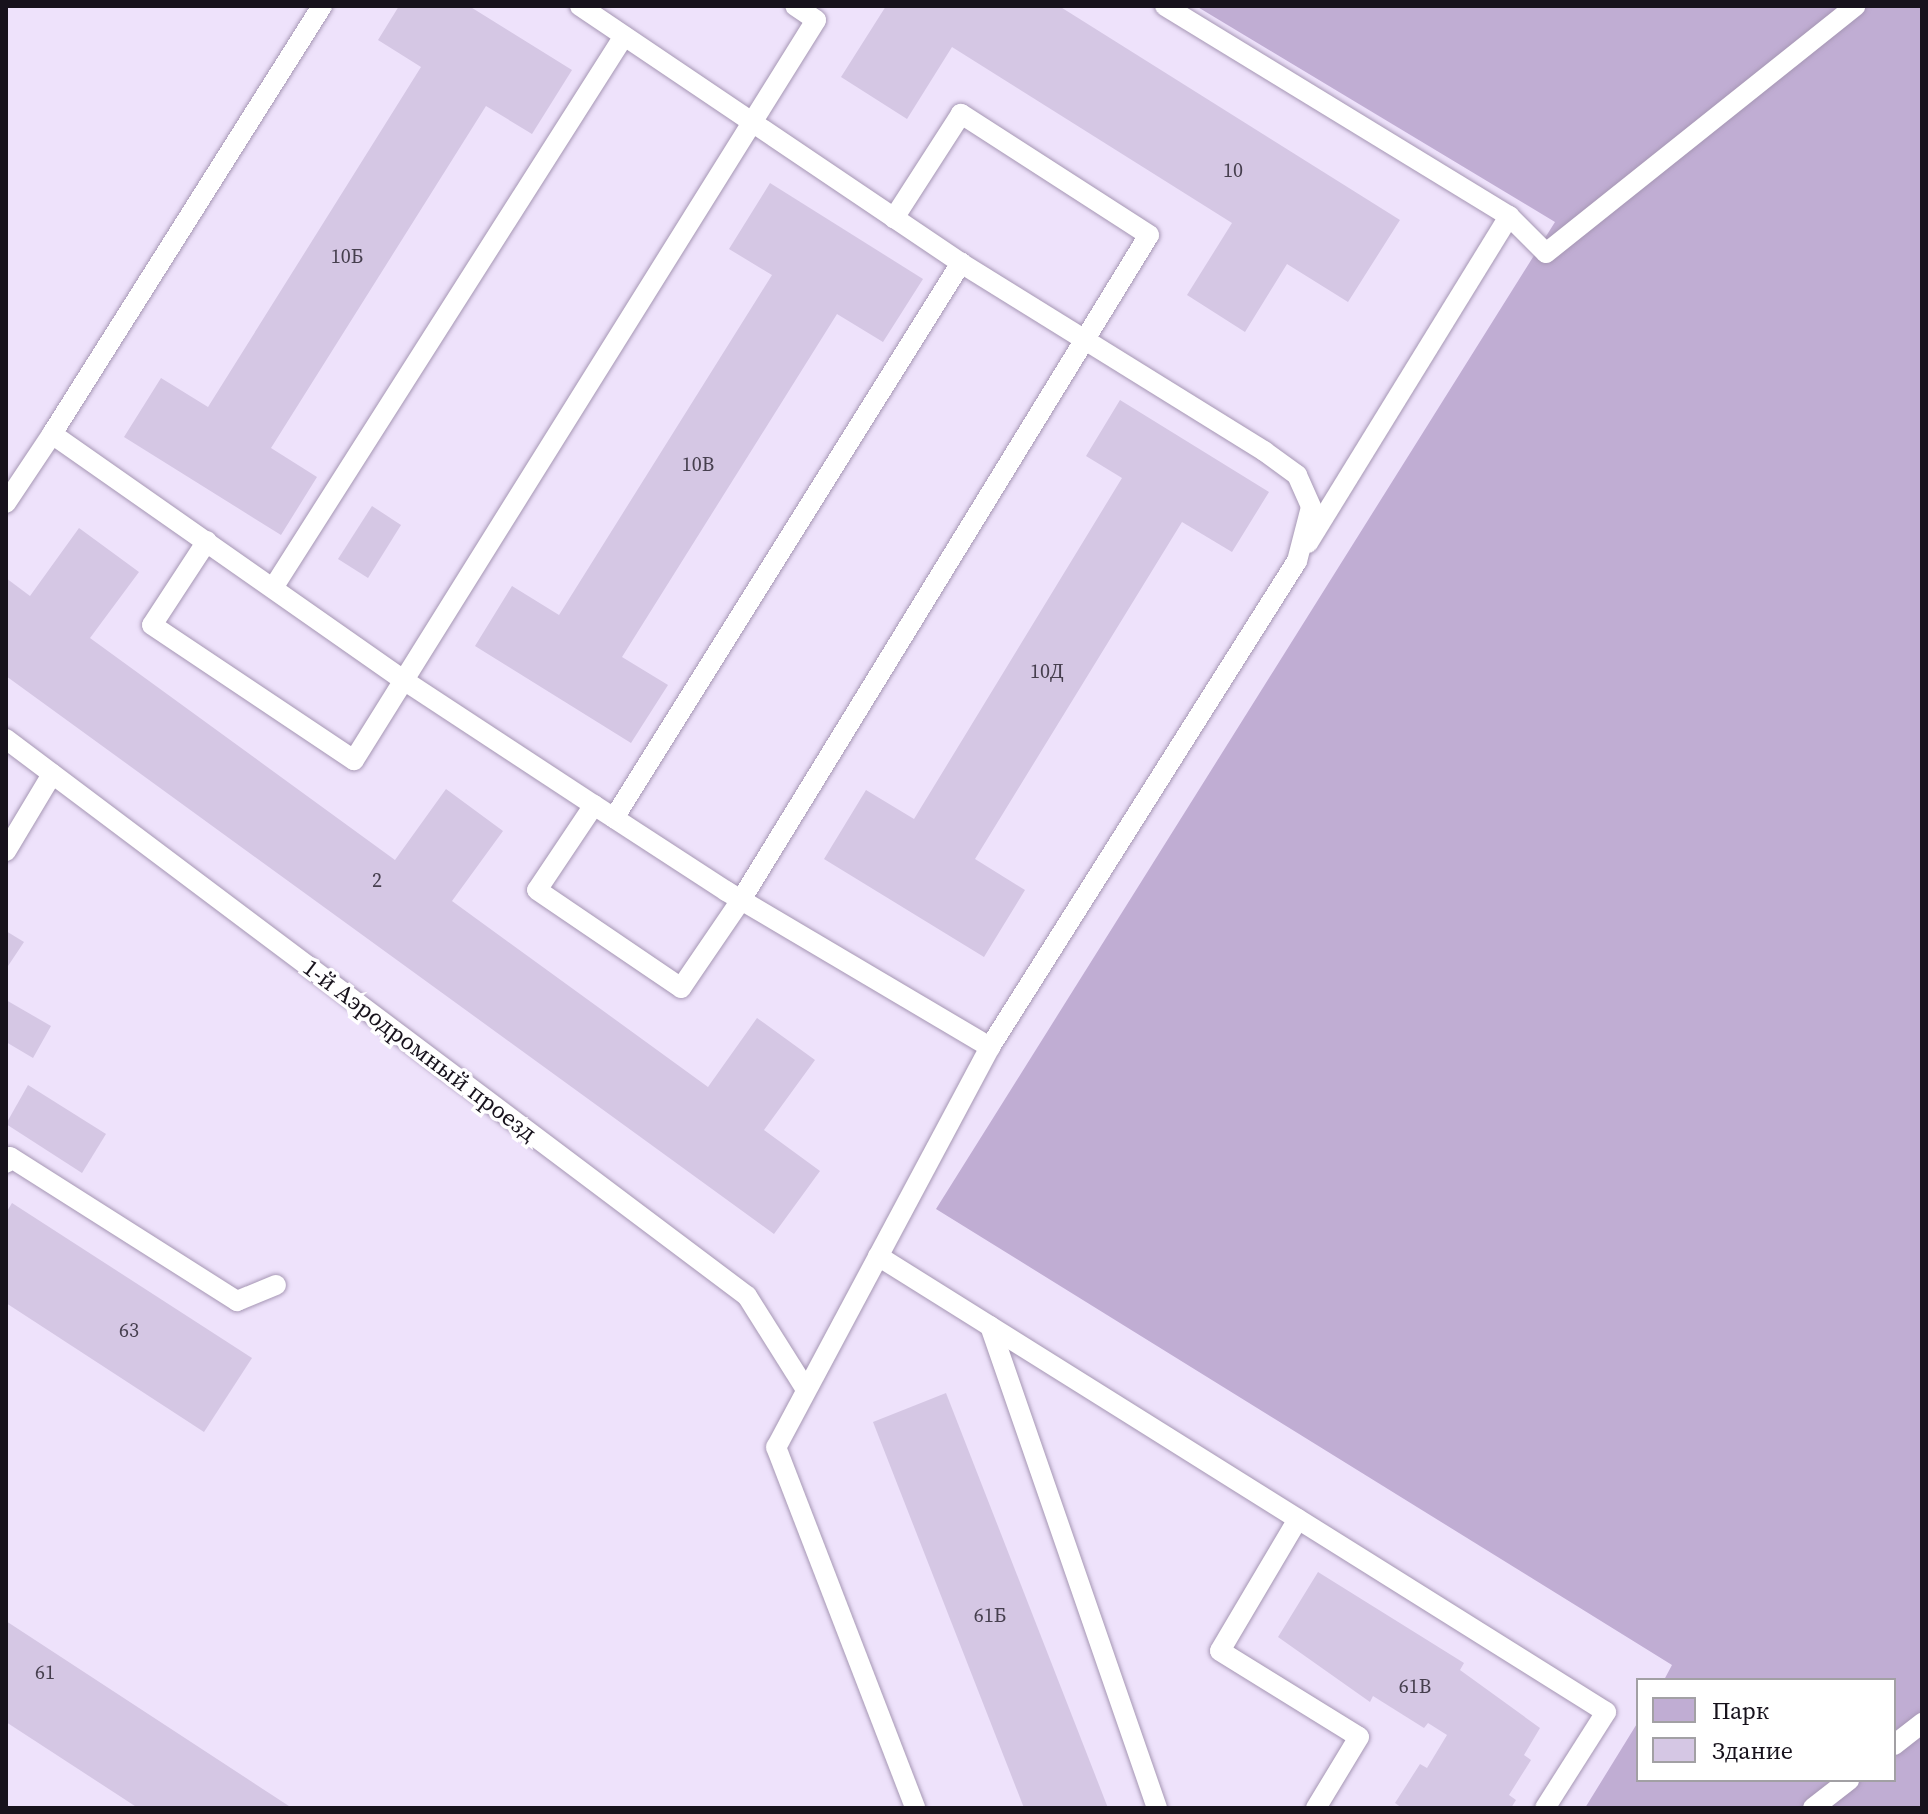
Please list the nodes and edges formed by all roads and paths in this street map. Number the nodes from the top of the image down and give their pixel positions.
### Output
1 (322, 6) edge
2 (580, 6) edge
3 (795, 6) edge
4 (1165, 6) edge
5 (1855, 6) edge
6 (624, 36) junction
7 (750, 122) junction
8 (1509, 216) junction
9 (894, 218) junction
10 (961, 263) junction
11 (1082, 340) junction
12 (52, 434) junction
13 (6, 503) edge
14 (207, 541) junction
15 (1297, 561) junction
16 (273, 588) junction
17 (405, 681) junction
18 (6, 739) edge
19 (52, 774) junction
20 (594, 805) junction
21 (614, 818) junction
22 (6, 851) edge
23 (741, 900) junction
24 (990, 1047) junction
25 (7, 1156) edge
26 (878, 1256) junction
27 (276, 1285) dead end
28 (990, 1326) junction
29 (805, 1388) junction
30 (1298, 1519) junction
31 (1922, 1723) edge
32 (1896, 1743) edge
33 (1846, 1782) edge
34 (915, 1808) edge
35 (1157, 1808) edge
36 (1316, 1808) edge
37 (1545, 1808) edge
38 (1813, 1808) edge

1 - 12 lane
2 - 6 lane
3 - 7 lane
4 - 8 lane
5 - 8 lane
6 - 7 lane
6 - 16 lane
7 - 9 lane
7 - 17 lane
8 - 15 lane
9 - 10 lane
9 - 11 lane
10 - 11 lane
10 - 21 lane
11 - 15 lane
11 - 23 lane
12 - 13 lane
12 - 14 lane
14 - 16 lane
14 - 17 lane
15 - 24 lane
16 - 17 lane
17 - 20 lane
18 - 19 lane, 1-й Аэродромный проезд
19 - 22 lane
19 - 29 lane, 1-й Аэродромный проезд
20 - 21 lane
20 - 23 lane
21 - 23 lane
23 - 24 lane
24 - 26 lane
25 - 27 lane
26 - 28 lane
26 - 29 lane
28 - 30 lane
28 - 35 lane
29 - 34 lane
30 - 36 lane
30 - 37 lane
31 - 32 lane
33 - 38 lane

